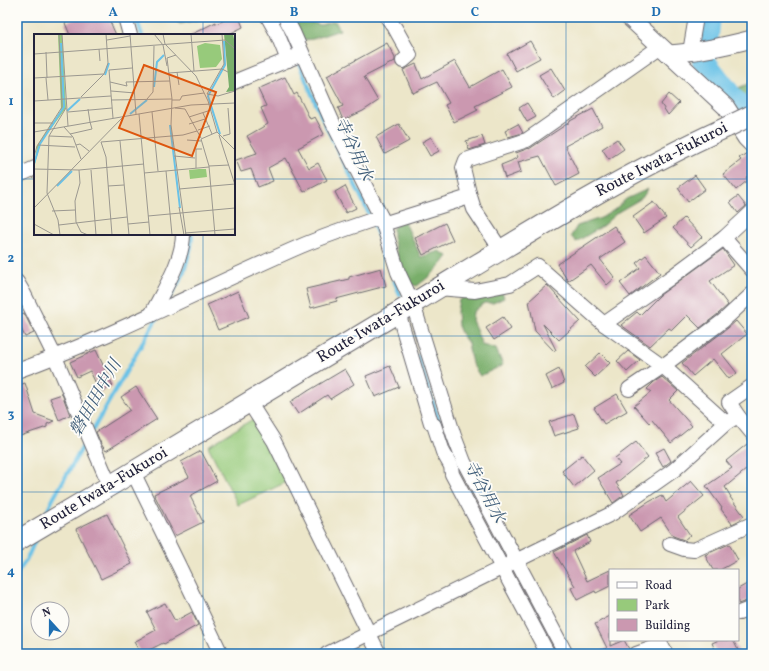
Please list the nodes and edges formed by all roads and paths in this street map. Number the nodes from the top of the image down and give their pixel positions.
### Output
1 (125, 17) edge
2 (268, 17) edge
3 (285, 17) edge
4 (387, 17) edge
5 (629, 17) edge
6 (696, 17) edge
7 (130, 34) edge
8 (752, 39) edge
9 (665, 50) junction
10 (690, 52) junction
11 (302, 54) junction
12 (288, 60) junction
13 (403, 61) dead end
14 (235, 82) edge
15 (752, 115) edge
16 (752, 144) edge
17 (34, 168) edge
18 (17, 176) edge
19 (469, 193) junction
20 (752, 212) edge
21 (382, 220) junction
22 (183, 235) edge
23 (724, 238) junction
24 (501, 250) junction
25 (752, 270) edge
26 (438, 288) junction
27 (19, 291) edge
28 (752, 294) edge
29 (406, 308) junction
30 (151, 315) junction
31 (604, 324) junction
32 (55, 357) junction
33 (663, 366) junction
34 (17, 371) edge
35 (752, 386) edge
36 (629, 389) dead end
37 (249, 402) junction
38 (732, 420) junction
39 (752, 433) edge
40 (133, 472) junction
41 (110, 486) junction
42 (752, 524) edge
43 (17, 541) edge
44 (670, 544) dead end
45 (517, 560) junction
46 (502, 568) junction
47 (369, 633) junction
48 (221, 654) edge
49 (327, 654) edge
50 (380, 654) edge
51 (548, 654) edge
52 (566, 654) edge
53 (636, 654) edge
54 (666, 654) edge

1 - 7 street
2 - 12 street
3 - 11 street
4 - 13 street
5 - 9 street
6 - 10 street
8 - 10 street
9 - 10 street
9 - 16 street
9 - 19 street
11 - 12 street
11 - 21 street
12 - 14 street
15 - 24 main road, Route Iwata-Fukuroi, bridge
17 - 18 street
19 - 21 street
19 - 24 street
20 - 23 street
21 - 29 street
21 - 30 street
22 - 30 street
23 - 25 street
23 - 31 street
24 - 26 main road, Route Iwata-Fukuroi
26 - 29 main road, Route Iwata-Fukuroi
26 - 31 street
27 - 32 street
28 - 33 street
29 - 37 main road, Route Iwata-Fukuroi
29 - 45 street
29 - 46 street
30 - 32 street
31 - 33 street
32 - 34 street
32 - 41 street
33 - 36 street
33 - 38 street
35 - 38 street
37 - 40 main road, Route Iwata-Fukuroi
37 - 47 street
38 - 39 street
38 - 45 street
40 - 41 main road, Route Iwata-Fukuroi
40 - 48 street
41 - 43 main road, Route Iwata-Fukuroi
42 - 44 street
45 - 46 street
45 - 52 street
46 - 47 street
46 - 51 street
47 - 49 street
47 - 50 street
53 - 54 street

